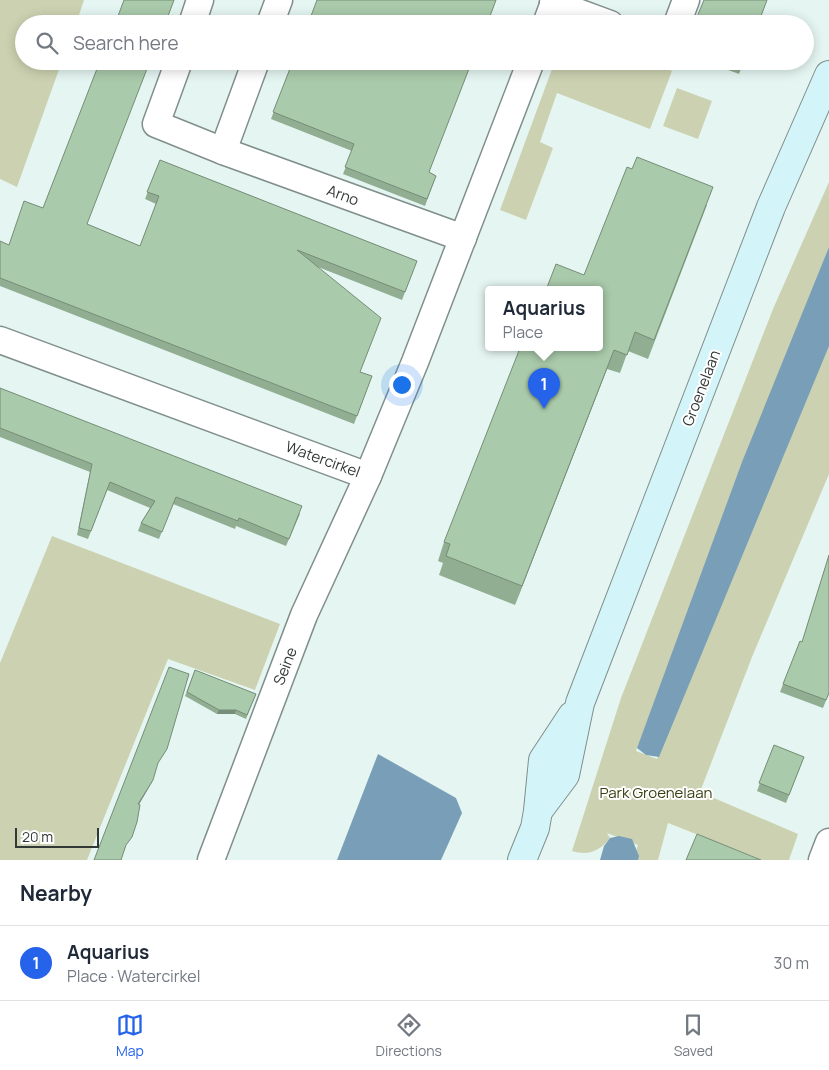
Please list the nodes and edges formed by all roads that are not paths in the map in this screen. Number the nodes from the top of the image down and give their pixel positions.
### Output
1 (200, 0) edge
2 (279, 0) edge
3 (686, 0) edge
4 (551, 9) edge
5 (195, 15) edge
6 (273, 15) edge
7 (575, 15) edge
8 (680, 15) edge
9 (175, 70) edge
10 (253, 70) edge
11 (528, 70) edge
12 (829, 75) edge
13 (223, 152) junction
14 (463, 238) junction
15 (0, 340) edge
16 (368, 476) junction
17 (829, 842) edge
18 (211, 860) edge
19 (522, 860) edge
20 (822, 860) edge

1 - 5 street
2 - 6 street
3 - 8 street
4 - 7 street
9 - 13 street, Arno
10 - 13 street
11 - 14 street, Watercirkel
12 - 19 street, Groenelaan
13 - 14 street, Arno
14 - 16 street, Watercirkel
15 - 16 street, Watercirkel
16 - 18 street, Seine
17 - 20 street

